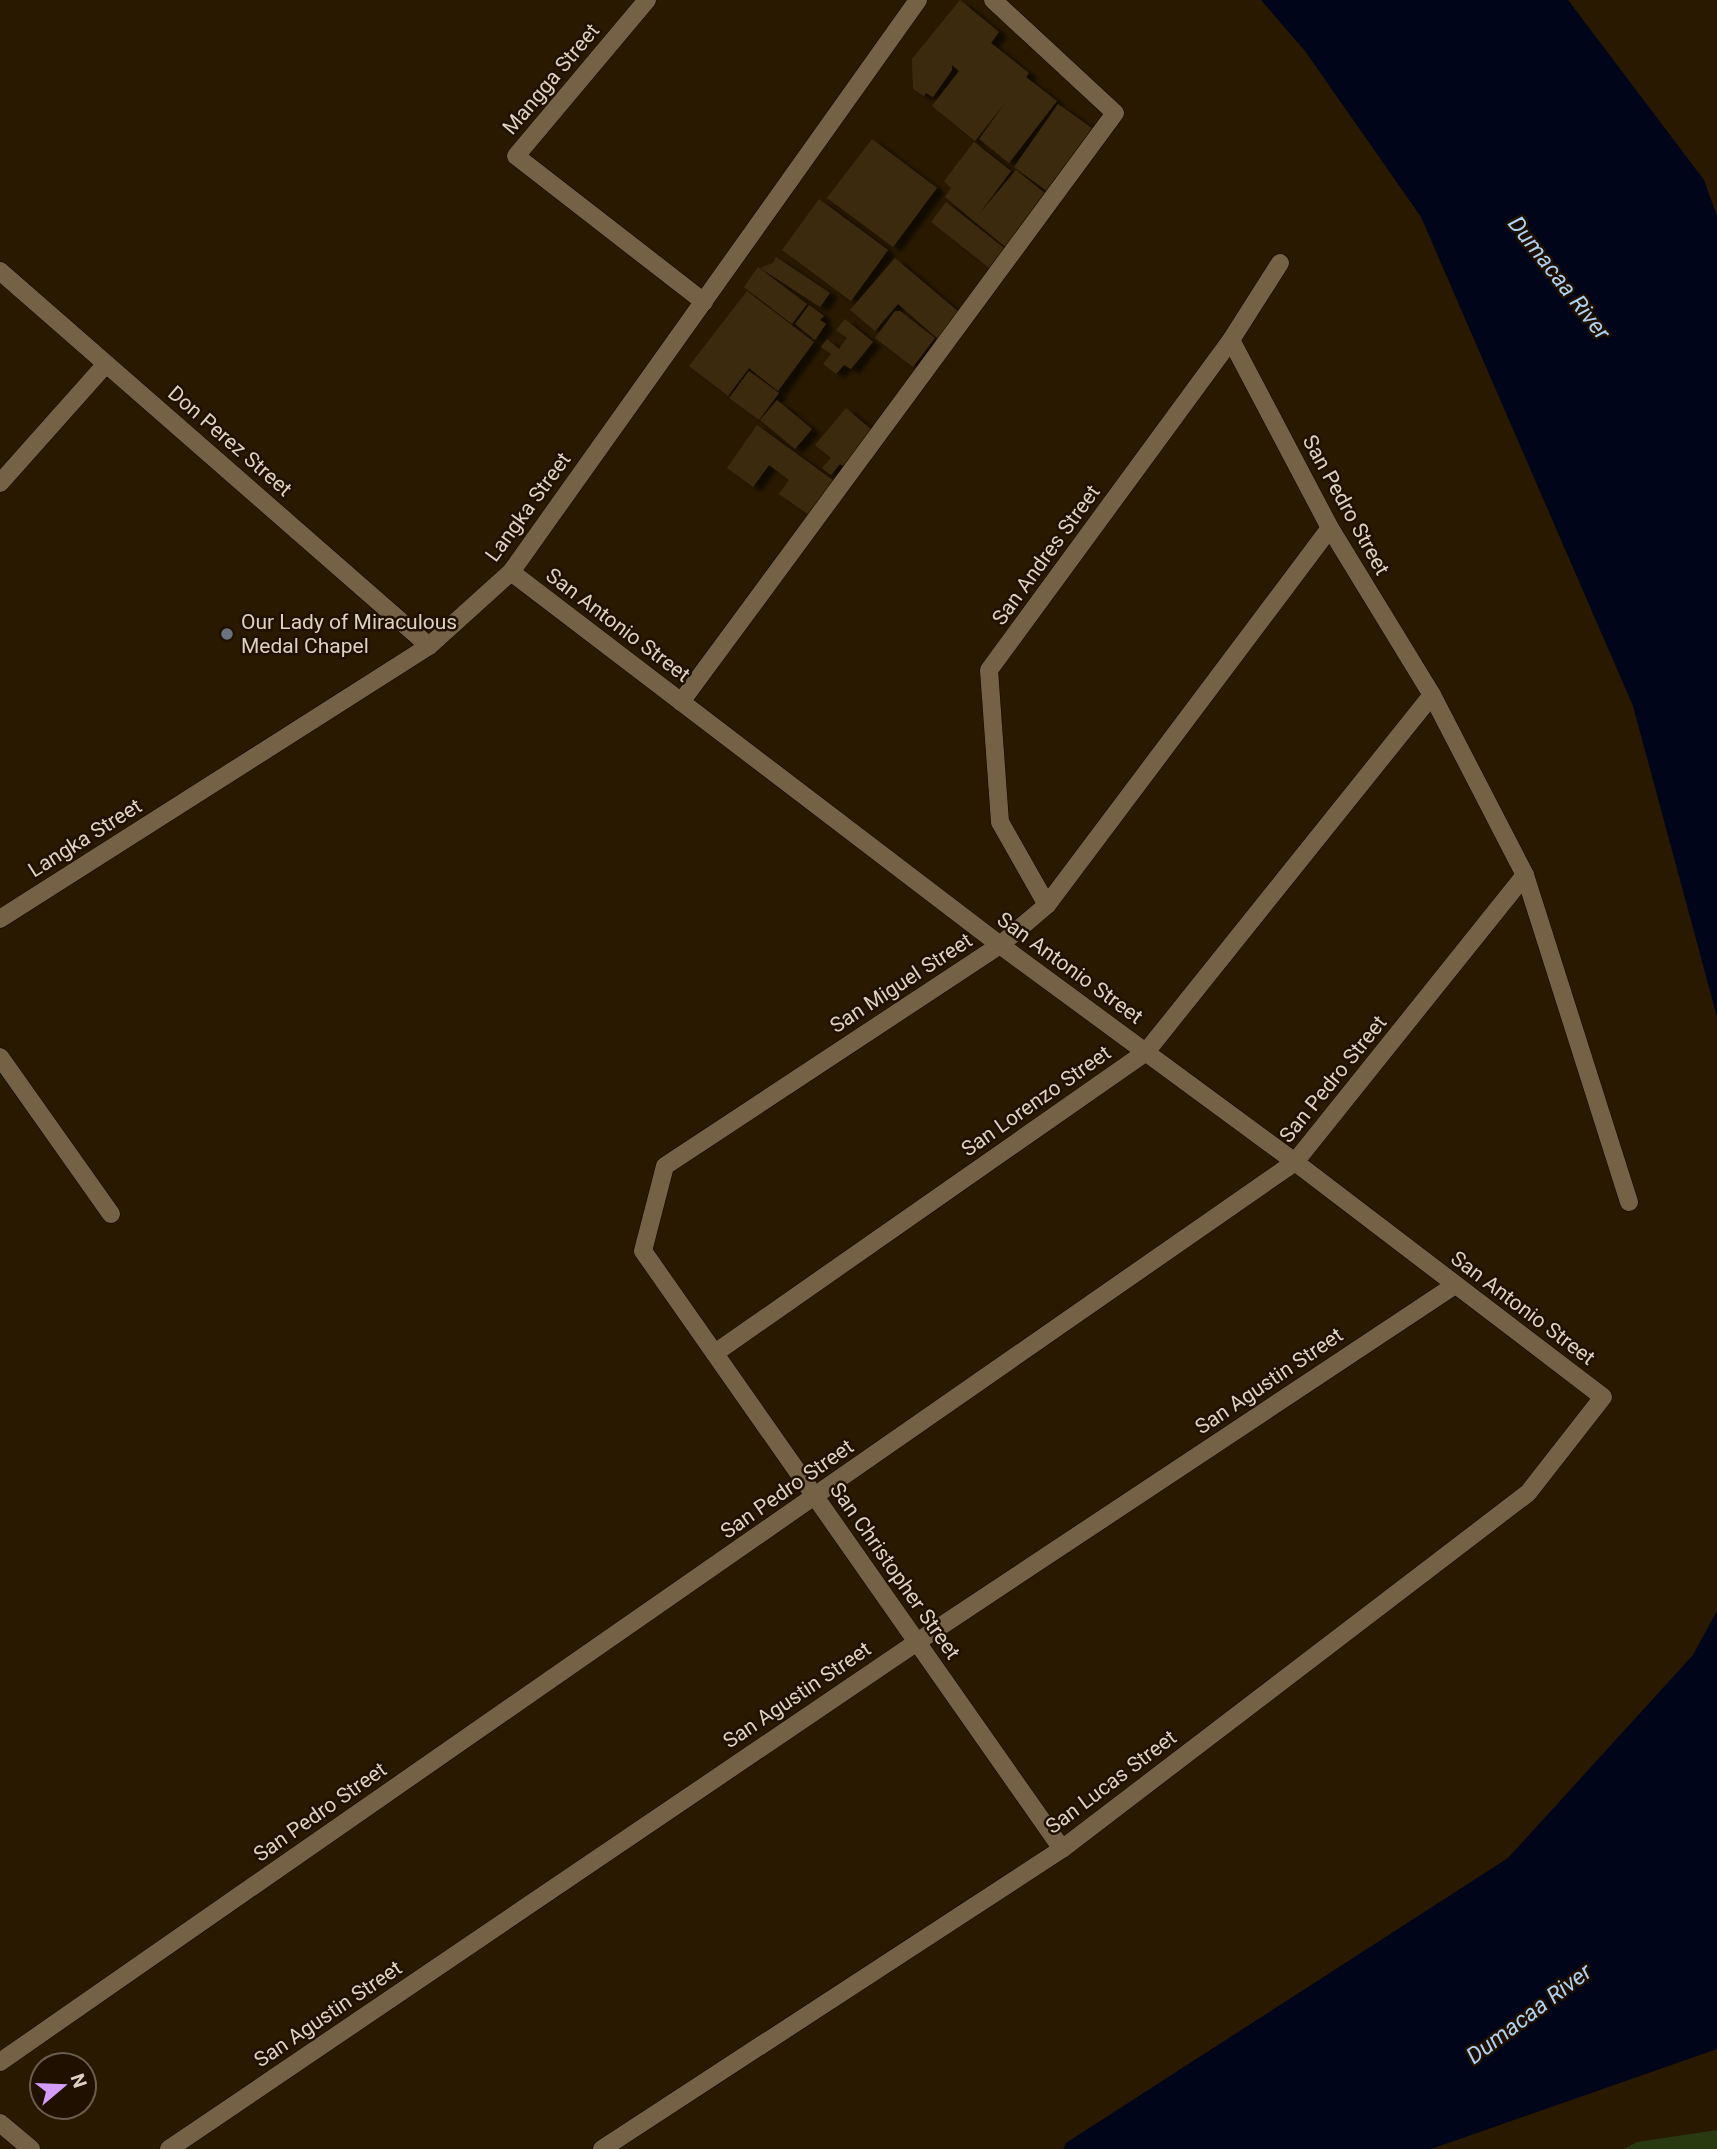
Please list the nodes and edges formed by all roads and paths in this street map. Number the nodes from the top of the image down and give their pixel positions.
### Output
1 (647, 0) edge
2 (918, 0) edge
3 (993, 0) edge
4 (1280, 263) dead end
5 (0, 271) edge
6 (704, 302) junction
7 (1231, 340) junction
8 (106, 364) junction
9 (0, 483) edge
10 (1330, 528) junction
11 (511, 572) junction
12 (429, 646) junction
13 (1432, 695) junction
14 (681, 702) junction
15 (1525, 875) junction
16 (1047, 905) junction
17 (0, 919) edge
18 (1000, 945) junction
19 (1146, 1052) junction
20 (0, 1057) edge
21 (1295, 1162) junction
22 (1629, 1202) dead end
23 (110, 1214) dead end
24 (643, 1251) joint
25 (1454, 1285) junction
26 (715, 1353) junction
27 (1603, 1397) joint
28 (816, 1497) junction
29 (917, 1642) junction
30 (1062, 1849) junction
31 (0, 2062) edge
32 (0, 2123) edge
33 (31, 2149) edge
34 (169, 2149) edge
35 (603, 2149) edge

1 - 6 street, Mangga Street
2 - 6 street, Langka Street
3 - 14 street
4 - 7 street, San Andres Street
5 - 8 street, Don Perez Street
6 - 11 street, Langka Street
7 - 10 street, San Pedro Street
7 - 16 street, San Andres Street
8 - 9 street
8 - 12 street, Don Perez Street
10 - 13 street, San Pedro Street
10 - 16 street, San Miguel Street
11 - 12 street, Langka Street
11 - 14 street, San Antonio Street
12 - 17 street, Langka Street
13 - 15 street, San Pedro Street
13 - 19 street, San Lorenzo Street
14 - 18 street, San Antonio Street
15 - 21 street, San Pedro Street
15 - 22 street, San Pedro Street
16 - 18 street, San Miguel Street
18 - 19 street, San Antonio Street
18 - 24 street, San Miguel Street
19 - 21 street, San Antonio Street
19 - 26 street, San Lorenzo Street
20 - 23 street
21 - 25 street, San Antonio Street
21 - 28 street, San Pedro Street
24 - 26 street, San Christopher Street
25 - 27 street, San Antonio Street
25 - 29 street, San Agustin Street
26 - 28 street, San Christopher Street
27 - 30 street, San Lucas Street
28 - 29 street, San Christopher Street
28 - 31 street, San Pedro Street
29 - 30 street, San Christopher Street
29 - 34 street, San Agustin Street
30 - 35 street, San Lucas Street
32 - 33 street

